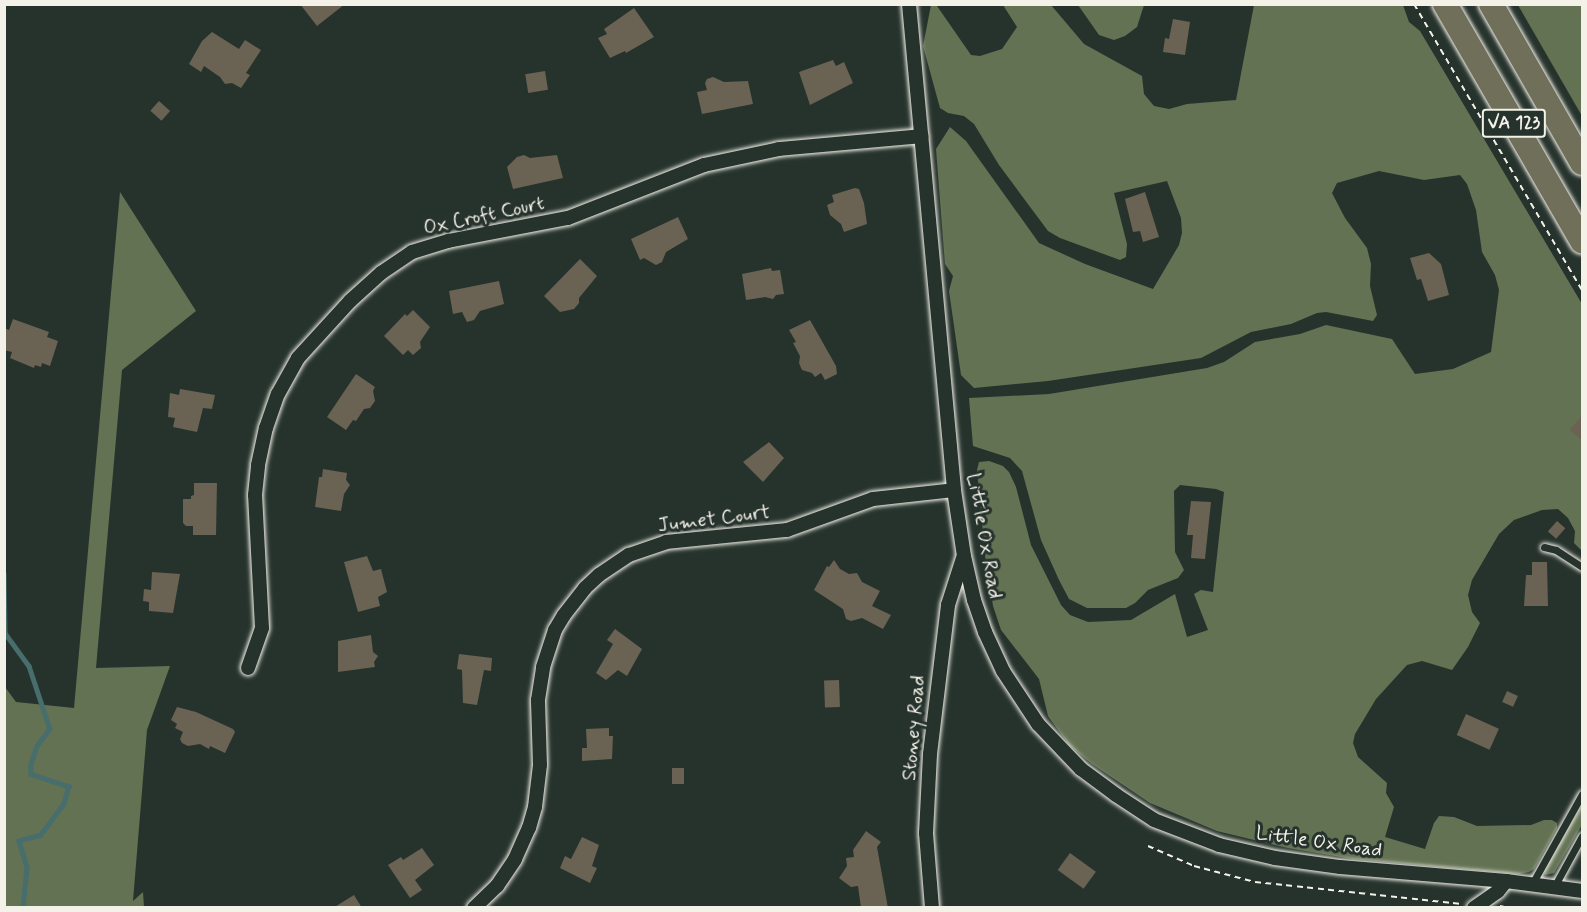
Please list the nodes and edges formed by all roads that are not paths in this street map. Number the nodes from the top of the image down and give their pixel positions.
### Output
1 (909, 4) edge
2 (1445, 4) edge
3 (1491, 4) edge
4 (921, 136) junction
5 (1582, 163) edge
6 (1582, 241) edge
7 (954, 490) junction
8 (1544, 547) dead end
9 (964, 556) junction
10 (1582, 567) edge
11 (248, 668) dead end
12 (1582, 794) edge
13 (1582, 836) edge
14 (1506, 881) junction
15 (1532, 884) junction
16 (1554, 887) junction
17 (1582, 891) edge
18 (1470, 906) edge
19 (474, 908) edge
20 (932, 908) edge

1 - 4 street, Little Ox Road
2 - 6 highway, VA 123
3 - 5 highway, VA 123
4 - 7 street, Little Ox Road
4 - 11 street, Ox Croft Court
7 - 9 street, Little Ox Road
7 - 19 street, Jumet Court
8 - 10 lane
9 - 14 street, Little Ox Road
9 - 20 street, Stoney Road
12 - 15 lane
13 - 16 lane
14 - 15 street, Little Ox Road
14 - 18 street
15 - 16 street, Little Ox Road
16 - 17 street, Little Ox Road

